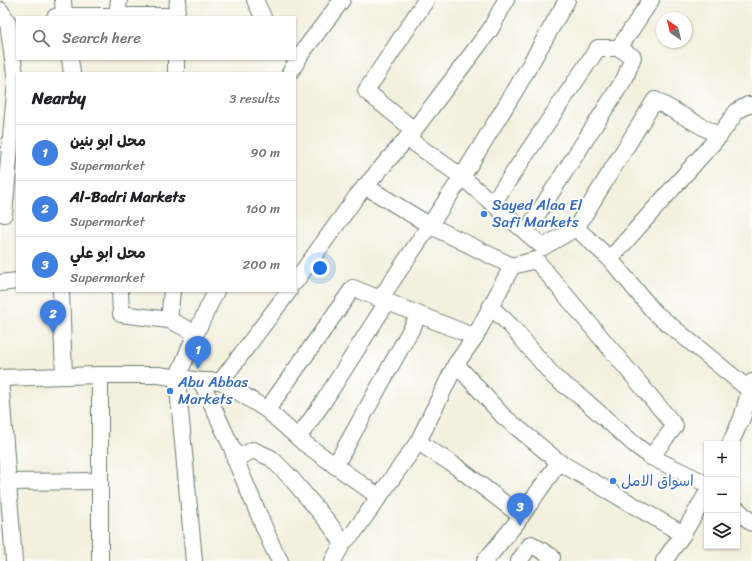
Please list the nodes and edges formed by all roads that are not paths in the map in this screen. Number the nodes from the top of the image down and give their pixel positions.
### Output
1 (119, 0) edge
2 (178, 0) edge
3 (255, 0) edge
4 (342, 0) edge
5 (426, 0) edge
6 (506, 0) edge
7 (568, 0) edge
8 (651, 0) edge
9 (62, 12) edge
10 (117, 16) joint
11 (176, 16) edge
12 (263, 16) edge
13 (6, 20) edge
14 (619, 48) junction
15 (298, 52) edge
16 (70, 60) edge
17 (176, 60) edge
18 (295, 60) edge
19 (72, 72) edge
20 (176, 72) edge
21 (290, 72) edge
22 (752, 105) edge
23 (410, 134) junction
24 (718, 136) junction
25 (462, 177) junction
26 (365, 186) junction
27 (493, 204) junction
28 (7, 214) edge
29 (429, 225) junction
30 (576, 228) junction
31 (526, 232) junction
32 (540, 254) junction
33 (610, 259) junction
34 (512, 266) junction
35 (16, 281) edge
36 (296, 281) edge
37 (0, 283) edge
38 (61, 292) edge
39 (120, 292) edge
40 (172, 292) edge
41 (216, 292) edge
42 (288, 292) edge
43 (384, 300) junction
44 (491, 307) junction
45 (419, 315) junction
46 (169, 320) junction
47 (196, 333) junction
48 (475, 337) junction
49 (456, 364) junction
50 (100, 375) junction
51 (64, 376) junction
52 (177, 378) junction
53 (201, 381) junction
54 (221, 381) junction
55 (751, 388) edge
56 (267, 410) junction
57 (298, 438) junction
58 (731, 441) edge
59 (418, 442) junction
60 (3, 450) edge
61 (651, 457) junction
62 (235, 459) junction
63 (559, 462) junction
64 (335, 466) junction
65 (100, 481) junction
66 (8, 482) junction
67 (704, 483) edge
68 (379, 497) junction
69 (704, 498) edge
70 (740, 512) edge
71 (521, 516) junction
72 (752, 523) edge
73 (683, 534) junction
74 (343, 543) junction
75 (552, 558) dead end
76 (14, 561) edge
77 (100, 561) edge
78 (194, 561) edge
79 (280, 561) edge
80 (333, 561) edge
81 (486, 561) edge
82 (519, 561) edge
83 (664, 561) edge

1 - 10 street
2 - 11 street
3 - 12 street
4 - 15 street
5 - 23 street
6 - 23 street
7 - 25 street
8 - 14 street
9 - 10 street
13 - 28 street
14 - 27 street
14 - 31 street
16 - 19 street
17 - 20 street
18 - 21 street
22 - 24 street
23 - 25 street
23 - 26 street
24 - 30 street
24 - 33 street
25 - 27 street
25 - 29 street
26 - 29 street
26 - 36 street
27 - 31 street
29 - 34 street
29 - 43 street
30 - 32 street
30 - 33 street
31 - 32 street
32 - 34 street
32 - 61 street
33 - 55 street
34 - 44 street
35 - 37 street
38 - 51 street
39 - 46 street
40 - 46 street
41 - 47 street
42 - 54 street
43 - 45 street
43 - 56 street
43 - 57 street
44 - 48 street
44 - 61 street
45 - 48 street
45 - 64 street
46 - 47 street
47 - 52 street
48 - 49 street
49 - 59 street
49 - 63 street
50 - 51 street
50 - 52 street
50 - 65 street
51 - 60 street
52 - 53 street
52 - 78 street
53 - 54 street
53 - 62 street
54 - 56 street
55 - 58 street
56 - 57 street
57 - 64 street
59 - 68 street
59 - 71 street
60 - 66 street
61 - 67 street
62 - 74 street
62 - 79 street
63 - 71 street
63 - 73 street
64 - 68 street
65 - 66 street
65 - 77 street
66 - 76 street
68 - 74 street
69 - 73 street
70 - 72 street
71 - 81 street
73 - 83 street
74 - 80 street
75 - 82 street

